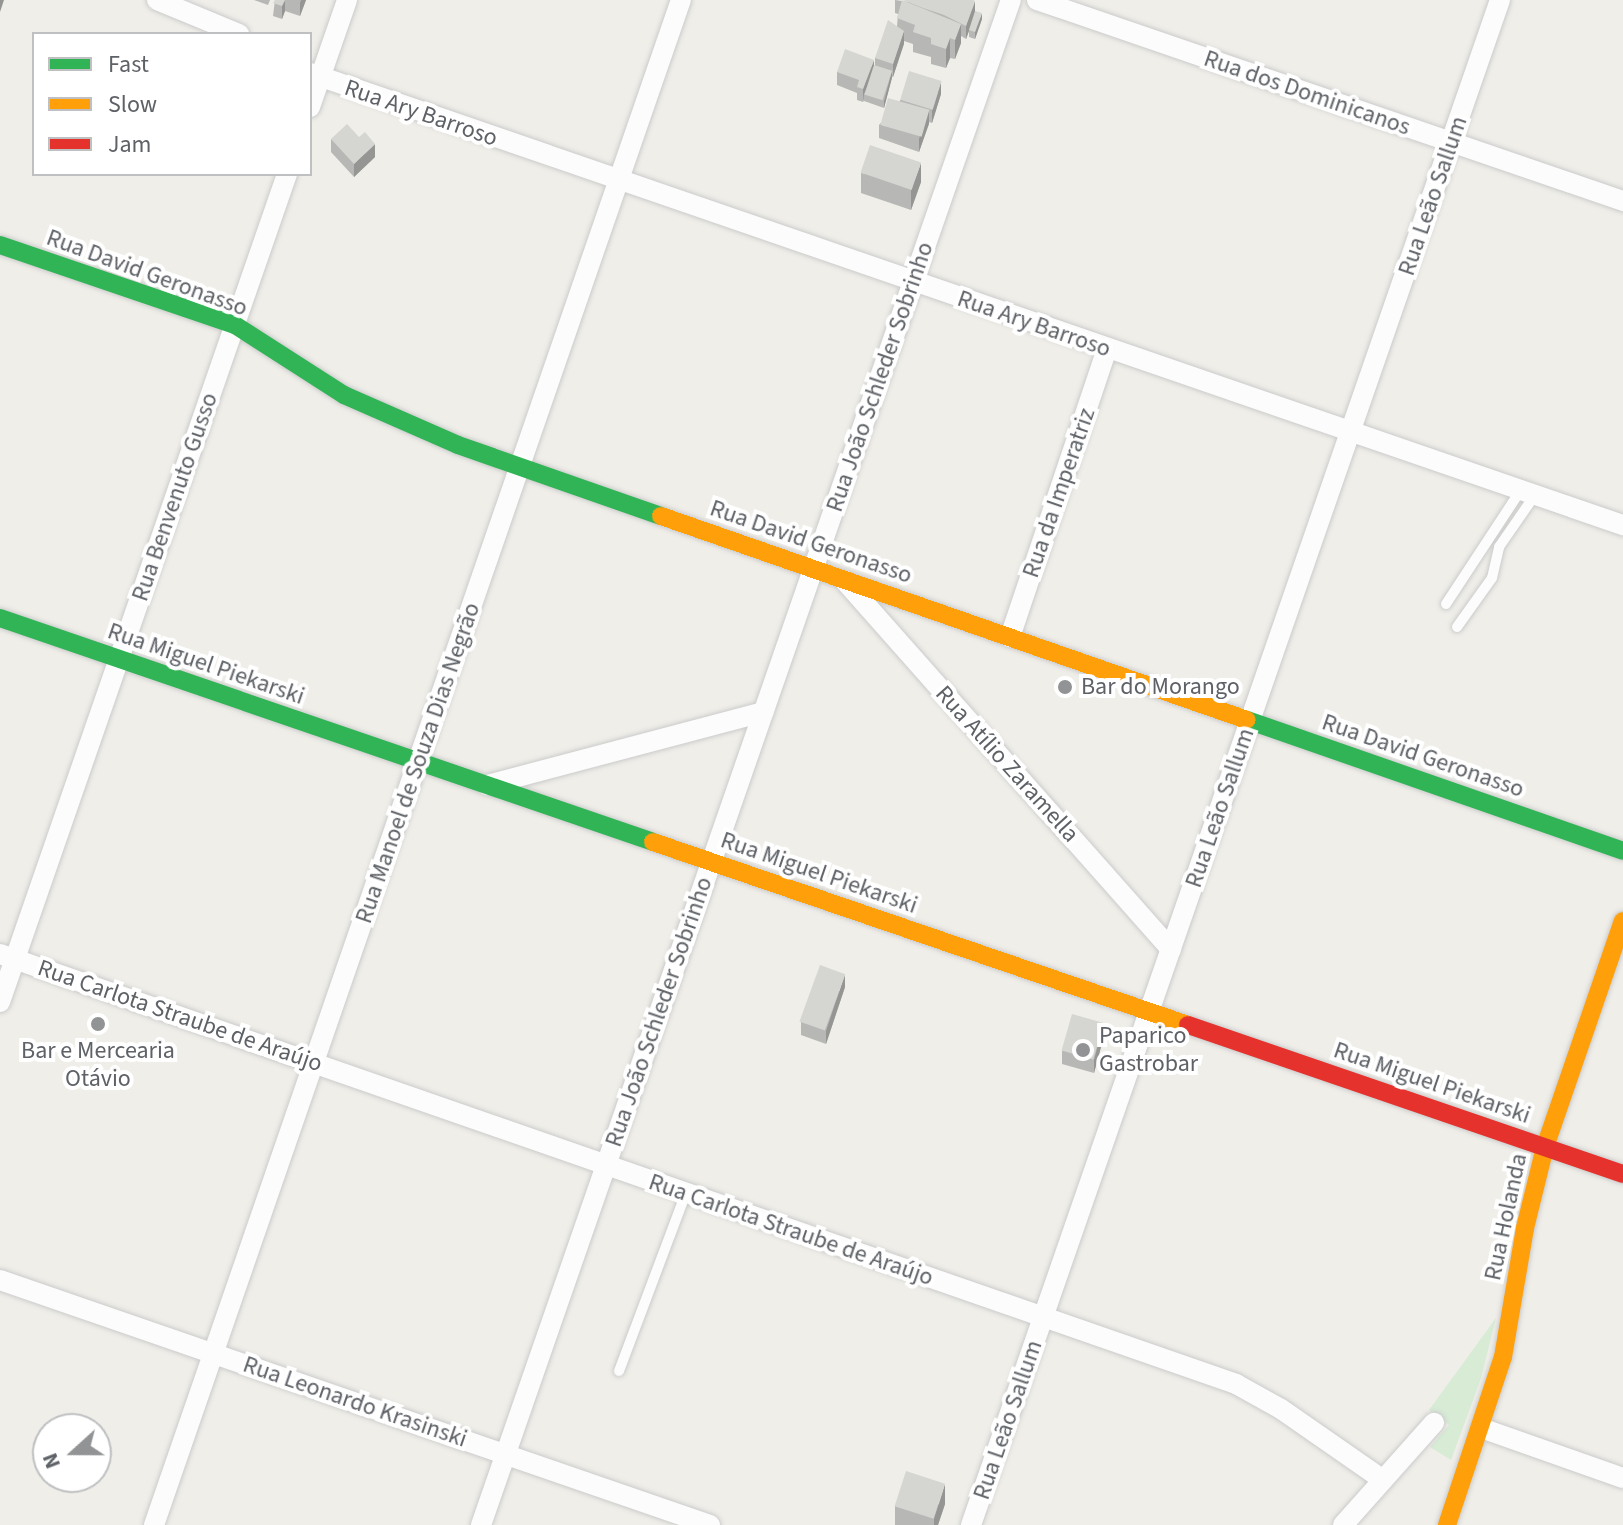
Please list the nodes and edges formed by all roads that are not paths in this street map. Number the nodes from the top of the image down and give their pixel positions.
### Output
1 (157, 0) edge
2 (347, 0) edge
3 (681, 0) edge
4 (1011, 0) edge
5 (1037, 0) edge
6 (1500, 0) edge
7 (234, 32) edge
8 (315, 76) edge
9 (1451, 142) junction
10 (286, 176) edge
11 (619, 181) junction
12 (1623, 201) edge
13 (0, 245) edge
14 (913, 282) junction
15 (235, 325) junction
16 (1107, 349) junction
17 (1350, 432) junction
18 (520, 466) junction
19 (1528, 493) junction
20 (1623, 525) edge
21 (814, 569) junction
22 (843, 579) junction
23 (1446, 604) dead end
24 (0, 618) edge
25 (1457, 627) dead end
26 (1010, 637) junction
27 (119, 659) junction
28 (764, 712) junction
29 (1250, 721) junction
30 (418, 761) junction
31 (487, 785) junction
32 (1623, 851) edge
33 (711, 862) junction
34 (1623, 921) edge
35 (1171, 949) junction
36 (7, 956) edge
37 (0, 1002) edge
38 (1149, 1012) junction
39 (314, 1063) junction
40 (1545, 1147) junction
41 (606, 1165) junction
42 (1623, 1174) edge
43 (686, 1193) junction
44 (0, 1280) edge
45 (1043, 1317) junction
46 (213, 1353) junction
47 (619, 1371) dead end
48 (1434, 1423) dead end
49 (1481, 1428) junction
50 (506, 1454) junction
51 (1623, 1478) edge
52 (1383, 1480) junction
53 (154, 1525) edge
54 (481, 1525) edge
55 (710, 1525) edge
56 (971, 1525) edge
57 (1343, 1525) edge
58 (1447, 1525) edge

1 - 7 street
2 - 8 street
3 - 11 street, Rua Manoel de Souza Dias Negrão
4 - 14 street, Rua João Schleder Sobrinho
5 - 9 street, Rua dos Dominicanos
6 - 9 street, Rua Leão Sallum
8 - 11 street, Rua Ary Barroso
9 - 12 street, Rua dos Dominicanos
9 - 17 street, Rua Leão Sallum
10 - 15 street, Rua Benvenuto Gusso
11 - 14 street, Rua Ary Barroso
11 - 18 street, Rua Manoel de Souza Dias Negrão
13 - 15 street, Rua David Geronasso
14 - 16 street, Rua Ary Barroso
14 - 21 street, Rua João Schleder Sobrinho
15 - 18 street, Rua David Geronasso
15 - 27 street, Rua Benvenuto Gusso
16 - 17 street, Rua Ary Barroso
16 - 26 street, Rua da Imperatriz
17 - 19 street, Rua Ary Barroso
17 - 29 street, Rua Leão Sallum
18 - 21 street, Rua David Geronasso
18 - 30 street, Rua Manoel de Souza Dias Negrão
19 - 20 street, Rua Ary Barroso
19 - 23 lane
19 - 25 lane
21 - 22 street, Rua David Geronasso
21 - 28 street, Rua João Schleder Sobrinho
22 - 26 street, Rua David Geronasso
22 - 35 street, Rua Atílio Zaramella
24 - 27 street, Rua Miguel Piekarski
26 - 29 street, Rua David Geronasso
27 - 30 street, Rua Miguel Piekarski
27 - 36 street, Rua Benvenuto Gusso
28 - 31 street
28 - 33 street, Rua João Schleder Sobrinho
29 - 32 street, Rua David Geronasso
29 - 35 street, Rua Leão Sallum
30 - 31 street, Rua Miguel Piekarski
30 - 39 street, Rua Manoel de Souza Dias Negrão
31 - 33 street, Rua Miguel Piekarski
33 - 38 street, Rua Miguel Piekarski
33 - 41 street, Rua João Schleder Sobrinho
34 - 40 street, Rua Holanda
35 - 38 street, Rua Leão Sallum
36 - 37 street, Rua Benvenuto Gusso
36 - 39 street, Rua Carlota Straube de Araújo
38 - 40 street, Rua Miguel Piekarski
38 - 45 street, Rua Leão Sallum
39 - 41 street, Rua Carlota Straube de Araújo
39 - 46 street, Rua Manoel de Souza Dias Negrão
40 - 42 street, Rua Miguel Piekarski
40 - 49 street, Rua Holanda
41 - 43 street, Rua Carlota Straube de Araújo
41 - 50 street, Rua João Schleder Sobrinho
43 - 45 street, Rua Carlota Straube de Araújo
43 - 47 lane
44 - 46 street, Rua Leonardo Krasinski
45 - 52 street, Rua Carlota Straube de Araújo
45 - 56 street, Rua Leão Sallum
46 - 50 street, Rua Leonardo Krasinski
46 - 53 street, Rua Manoel de Souza Dias Negrão
48 - 52 street
49 - 51 street
49 - 58 street, Rua Holanda
50 - 54 street, Rua João Schleder Sobrinho
50 - 55 street, Rua Leonardo Krasinski
52 - 57 street

